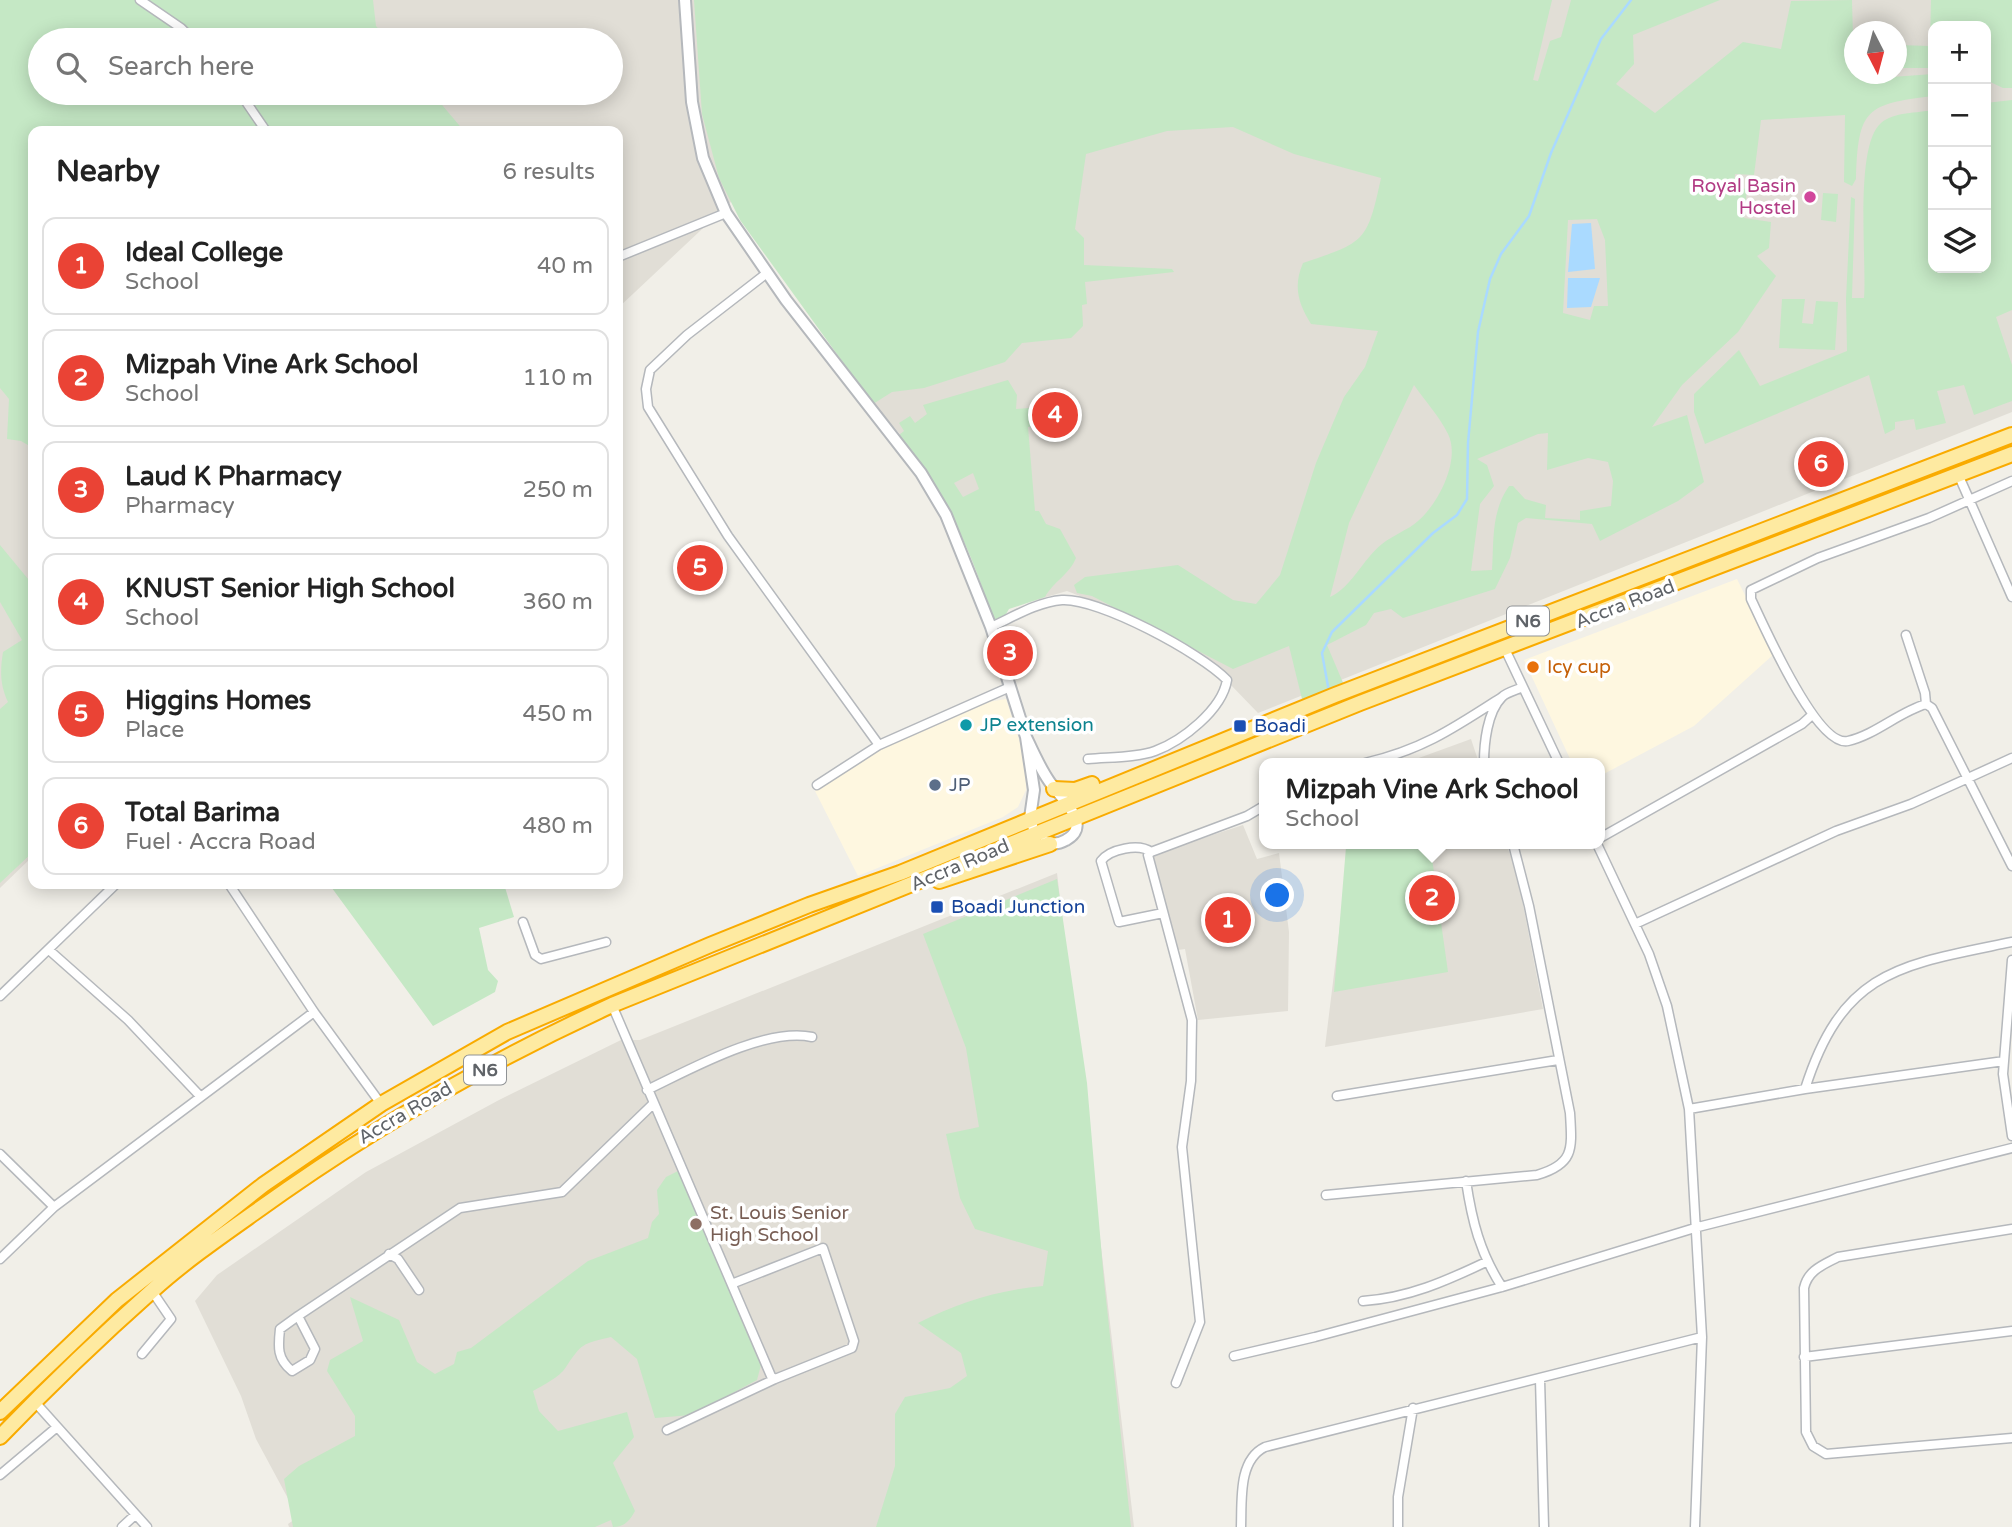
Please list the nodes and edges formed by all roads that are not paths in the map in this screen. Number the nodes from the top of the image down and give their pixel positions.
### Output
1 (140, 0) edge
2 (685, 0) edge
3 (181, 28) edge
4 (248, 105) edge
5 (263, 126) edge
6 (726, 213) junction
7 (623, 255) edge
8 (766, 273) junction
9 (2012, 435) edge
10 (2012, 454) edge
11 (1958, 474) junction
12 (2012, 481) edge
13 (1970, 499) junction
14 (2012, 597) edge
15 (991, 627) junction
16 (1906, 635) dead end
17 (1505, 649) junction
18 (1010, 687) junction
19 (1523, 687) junction
20 (1502, 696) junction
21 (1926, 704) junction
22 (1812, 715) junction
23 (1026, 737) junction
24 (879, 745) junction
25 (1388, 758) edge
26 (1484, 758) edge
27 (1557, 758) edge
28 (2012, 758) edge
29 (1088, 759) dead end
30 (1170, 762) junction
31 (1970, 778) junction
32 (817, 785) dead end
33 (1054, 789) junction
34 (1067, 803) junction
35 (1259, 809) edge
36 (1030, 818) junction
37 (1076, 818) junction
38 (1035, 834) junction
39 (1605, 835) edge
40 (1050, 844) junction
41 (1514, 849) edge
42 (1599, 849) edge
43 (1151, 852) junction
44 (2012, 866) edge
45 (111, 889) edge
46 (232, 889) edge
47 (900, 890) junction
48 (1163, 913) junction
49 (523, 922) dead end
50 (1635, 924) junction
51 (606, 942) dead end
52 (2012, 942) edge
53 (49, 950) junction
54 (2012, 960) edge
55 (0, 996) edge
56 (612, 1005) junction
57 (314, 1012) junction
58 (812, 1037) dead end
59 (1558, 1060) junction
60 (2004, 1061) junction
61 (1805, 1089) junction
62 (647, 1090) junction
63 (200, 1096) junction
64 (1337, 1096) dead end
65 (381, 1104) junction
66 (653, 1104) junction
67 (1689, 1109) junction
68 (2012, 1135) edge
69 (2012, 1147) edge
70 (0, 1154) edge
71 (1466, 1181) junction
72 (1326, 1195) dead end
73 (54, 1207) junction
74 (1698, 1227) junction
75 (2012, 1229) edge
76 (389, 1254) junction
77 (0, 1259) edge
78 (1486, 1262) junction
79 (734, 1283) junction
80 (1502, 1287) junction
81 (419, 1290) dead end
82 (152, 1291) junction
83 (1363, 1301) dead end
84 (298, 1316) junction
85 (2012, 1331) edge
86 (1702, 1337) junction
87 (142, 1354) dead end
88 (1234, 1356) dead end
89 (1804, 1356) junction
90 (775, 1379) junction
91 (1540, 1379) junction
92 (1176, 1383) dead end
93 (34, 1402) junction
94 (1413, 1408) junction
95 (0, 1412) edge
96 (57, 1427) junction
97 (667, 1430) dead end
98 (0, 1437) edge
99 (2012, 1438) edge
100 (0, 1475) edge
101 (135, 1515) junction
102 (122, 1527) edge
103 (147, 1527) edge
104 (1241, 1527) edge
105 (1398, 1527) edge
106 (1544, 1527) edge
107 (1695, 1527) edge

1 - 3 street
2 - 6 street
4 - 5 street
6 - 7 street
6 - 8 street
8 - 15 street
8 - 24 street
9 - 30 highway, Accra Road / N6
10 - 11 highway, Accra Road / N6
11 - 13 street
11 - 17 highway, Accra Road / N6
12 - 13 street
13 - 14 street
13 - 22 street
15 - 18 street
15 - 29 street
16 - 21 street
17 - 19 street
17 - 37 highway, Accra Road / N6
18 - 23 street
18 - 24 street
19 - 20 street
19 - 27 street
20 - 25 street
20 - 26 street
21 - 22 street
21 - 31 street
22 - 39 street
23 - 33 street
23 - 36 street
24 - 32 street
28 - 31 street
30 - 33 highway
30 - 34 highway, Accra Road / N6
31 - 44 street
31 - 50 street
33 - 34 street
34 - 36 highway, Accra Road / N6
34 - 37 street
35 - 43 street
36 - 38 street
36 - 65 highway, Accra Road / N6
37 - 38 highway, Accra Road / N6
37 - 40 street
38 - 40 street
38 - 47 highway, Accra Road / N6
40 - 47 highway
41 - 59 street
42 - 50 street
43 - 48 street
43 - 48 street
45 - 53 street
46 - 57 street
47 - 56 highway, Accra Road / N6
48 - 92 street
49 - 51 street
50 - 67 street
52 - 61 street
53 - 55 street
53 - 63 street
54 - 60 street
56 - 62 street
56 - 82 highway, Accra Road / N6
57 - 63 street
57 - 65 street
58 - 62 street
59 - 64 street
59 - 71 street
60 - 61 street
60 - 68 street
61 - 67 street
62 - 66 street
63 - 73 street
65 - 95 highway, Accra Road / N6
66 - 76 street
66 - 79 street
67 - 74 street
69 - 74 street
70 - 73 street
71 - 72 street
71 - 78 street
73 - 77 street
74 - 80 street
74 - 86 street
75 - 89 street
76 - 81 street
76 - 84 street
78 - 80 street
78 - 83 street
79 - 90 street
79 - 90 street
80 - 88 street
82 - 87 street
82 - 93 highway, Accra Road / N6
84 - 84 street
85 - 89 street
86 - 91 street
86 - 107 street
89 - 99 street
90 - 97 street
91 - 94 street
91 - 106 street
93 - 96 street
93 - 98 highway, Accra Road / N6
94 - 104 street
94 - 105 street
96 - 100 street
96 - 101 street
101 - 102 street
101 - 103 street

